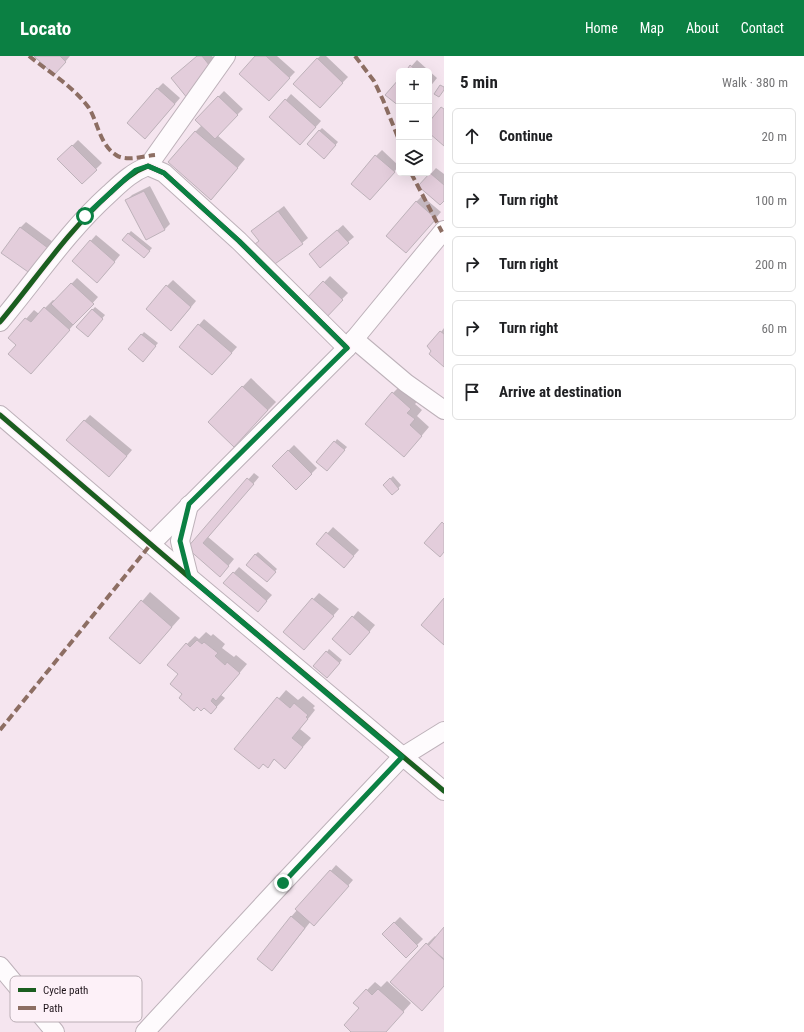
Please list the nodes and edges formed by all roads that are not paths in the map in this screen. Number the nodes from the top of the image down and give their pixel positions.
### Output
1 (226, 56) edge
2 (148, 166) junction
3 (444, 230) edge
4 (0, 322) edge
5 (350, 344) junction
6 (444, 410) edge
7 (0, 415) edge
8 (189, 504) junction
9 (151, 544) junction
10 (189, 577) junction
11 (444, 731) edge
12 (402, 757) junction
13 (444, 791) edge
14 (0, 966) edge
15 (10, 978) edge
16 (47, 1022) edge
17 (55, 1032) edge
18 (145, 1032) edge

1 - 2 street
2 - 4 street
2 - 5 street
3 - 5 street
5 - 6 street
5 - 8 street
7 - 9 street
8 - 9 street
8 - 10 street
9 - 10 street
10 - 12 street
11 - 12 street
12 - 13 street
12 - 18 street
14 - 15 street
16 - 17 street

